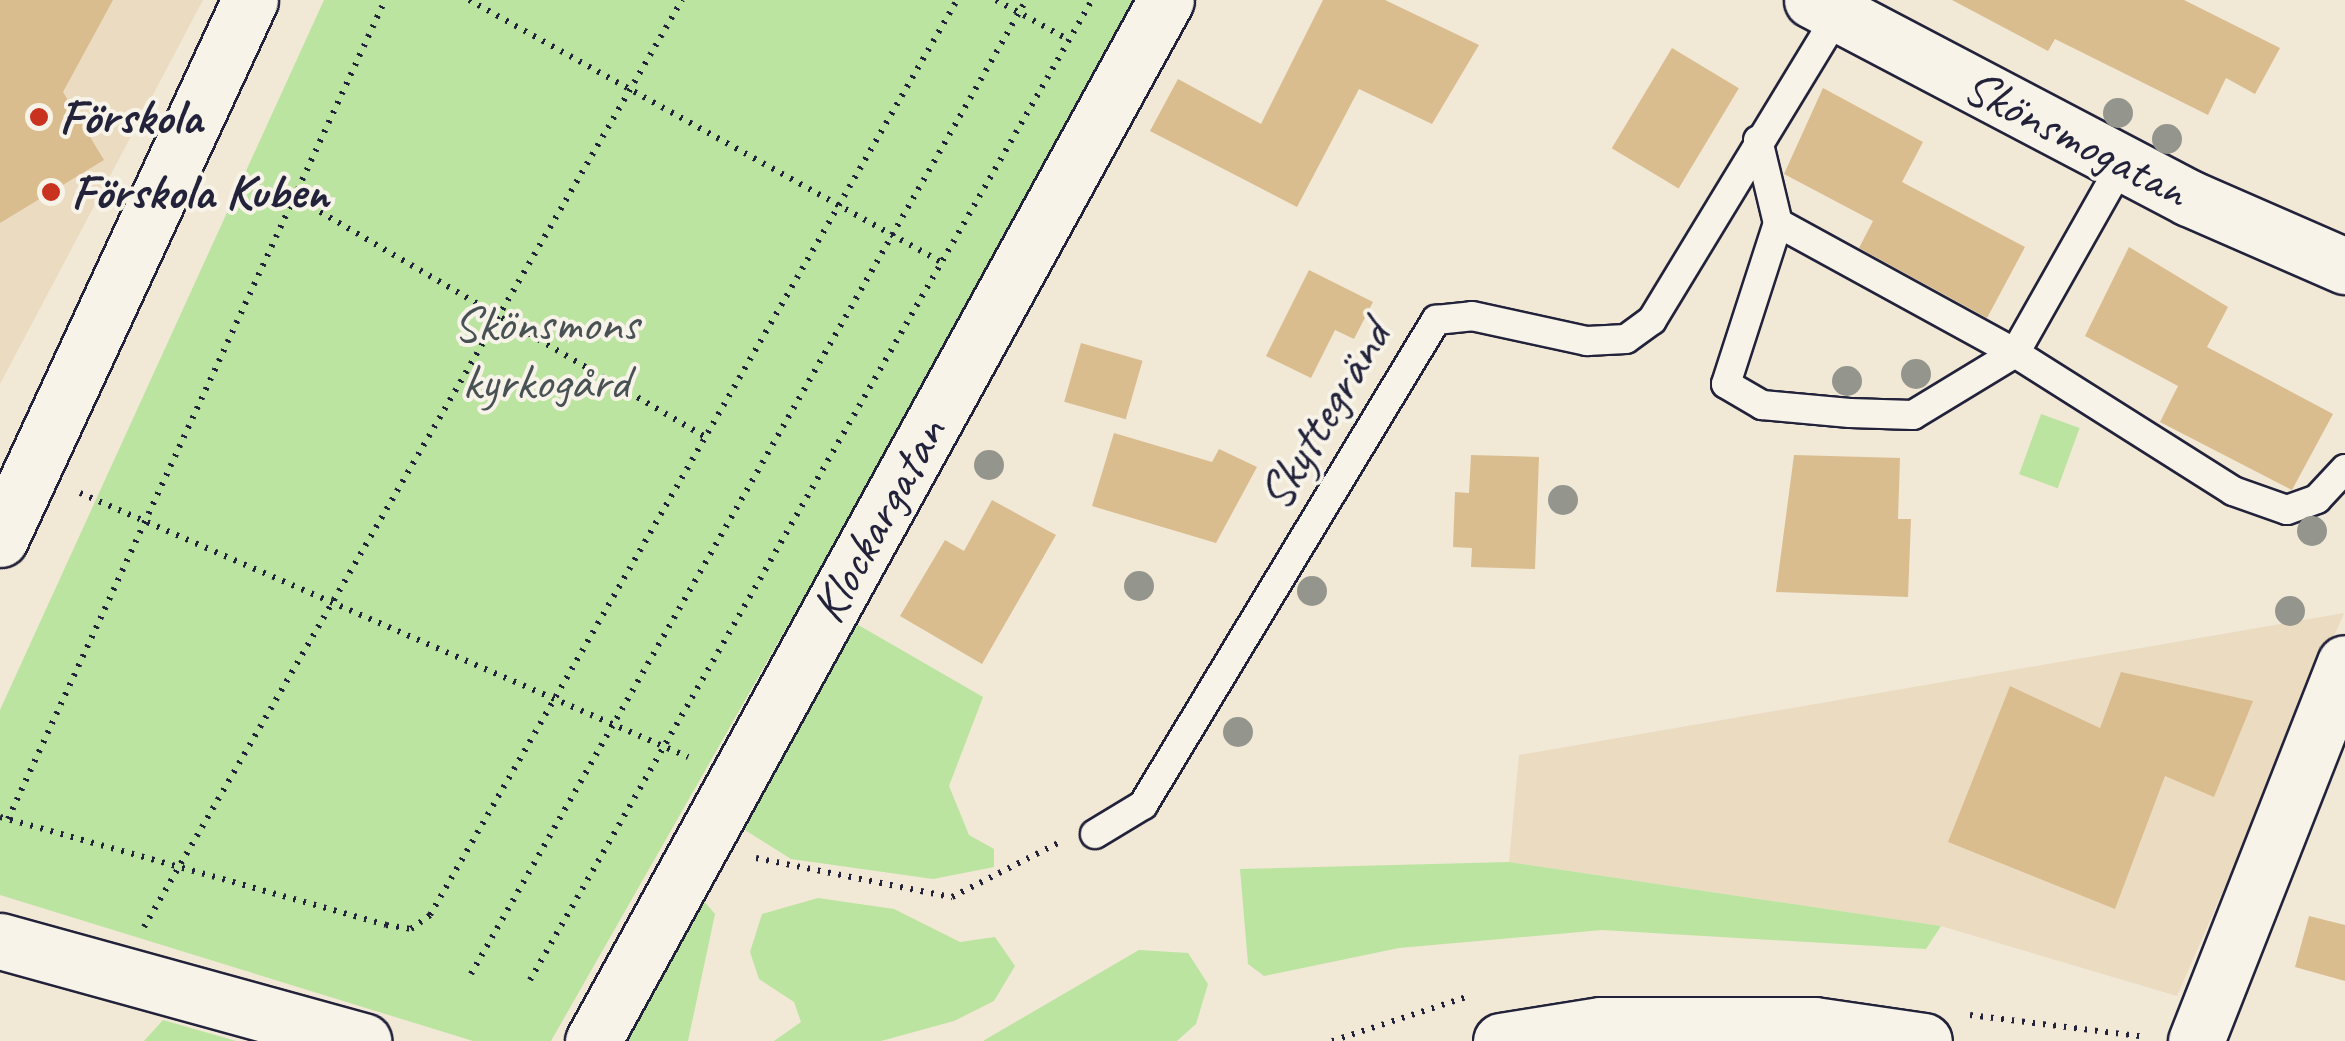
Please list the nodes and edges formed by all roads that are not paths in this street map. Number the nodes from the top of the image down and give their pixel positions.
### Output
1 (250, 0) edge
2 (1166, 0) edge
3 (1832, 5) edge
4 (1758, 140) junction
5 (2122, 164) junction
6 (1778, 223) junction
7 (2345, 266) edge
8 (2016, 352) junction
9 (2345, 469) edge
10 (17, 477) edge
11 (0, 539) edge
12 (2345, 663) edge
13 (1095, 834) road end
14 (0, 941) edge
15 (364, 1041) edge
16 (593, 1041) edge
17 (1501, 1041) edge
18 (1924, 1041) edge
19 (2196, 1041) edge

1 - 10 main road
2 - 16 main road, Klockargatan
3 - 4 lane, Skyttegränd
3 - 5 main road, Skönsmogatan
4 - 6 lane
4 - 13 lane, Skyttegränd
5 - 7 main road, Skönsmogatan
5 - 8 lane
6 - 8 lane
6 - 8 lane
8 - 9 lane
10 - 11 main road
12 - 19 main road
14 - 15 main road
17 - 18 main road

